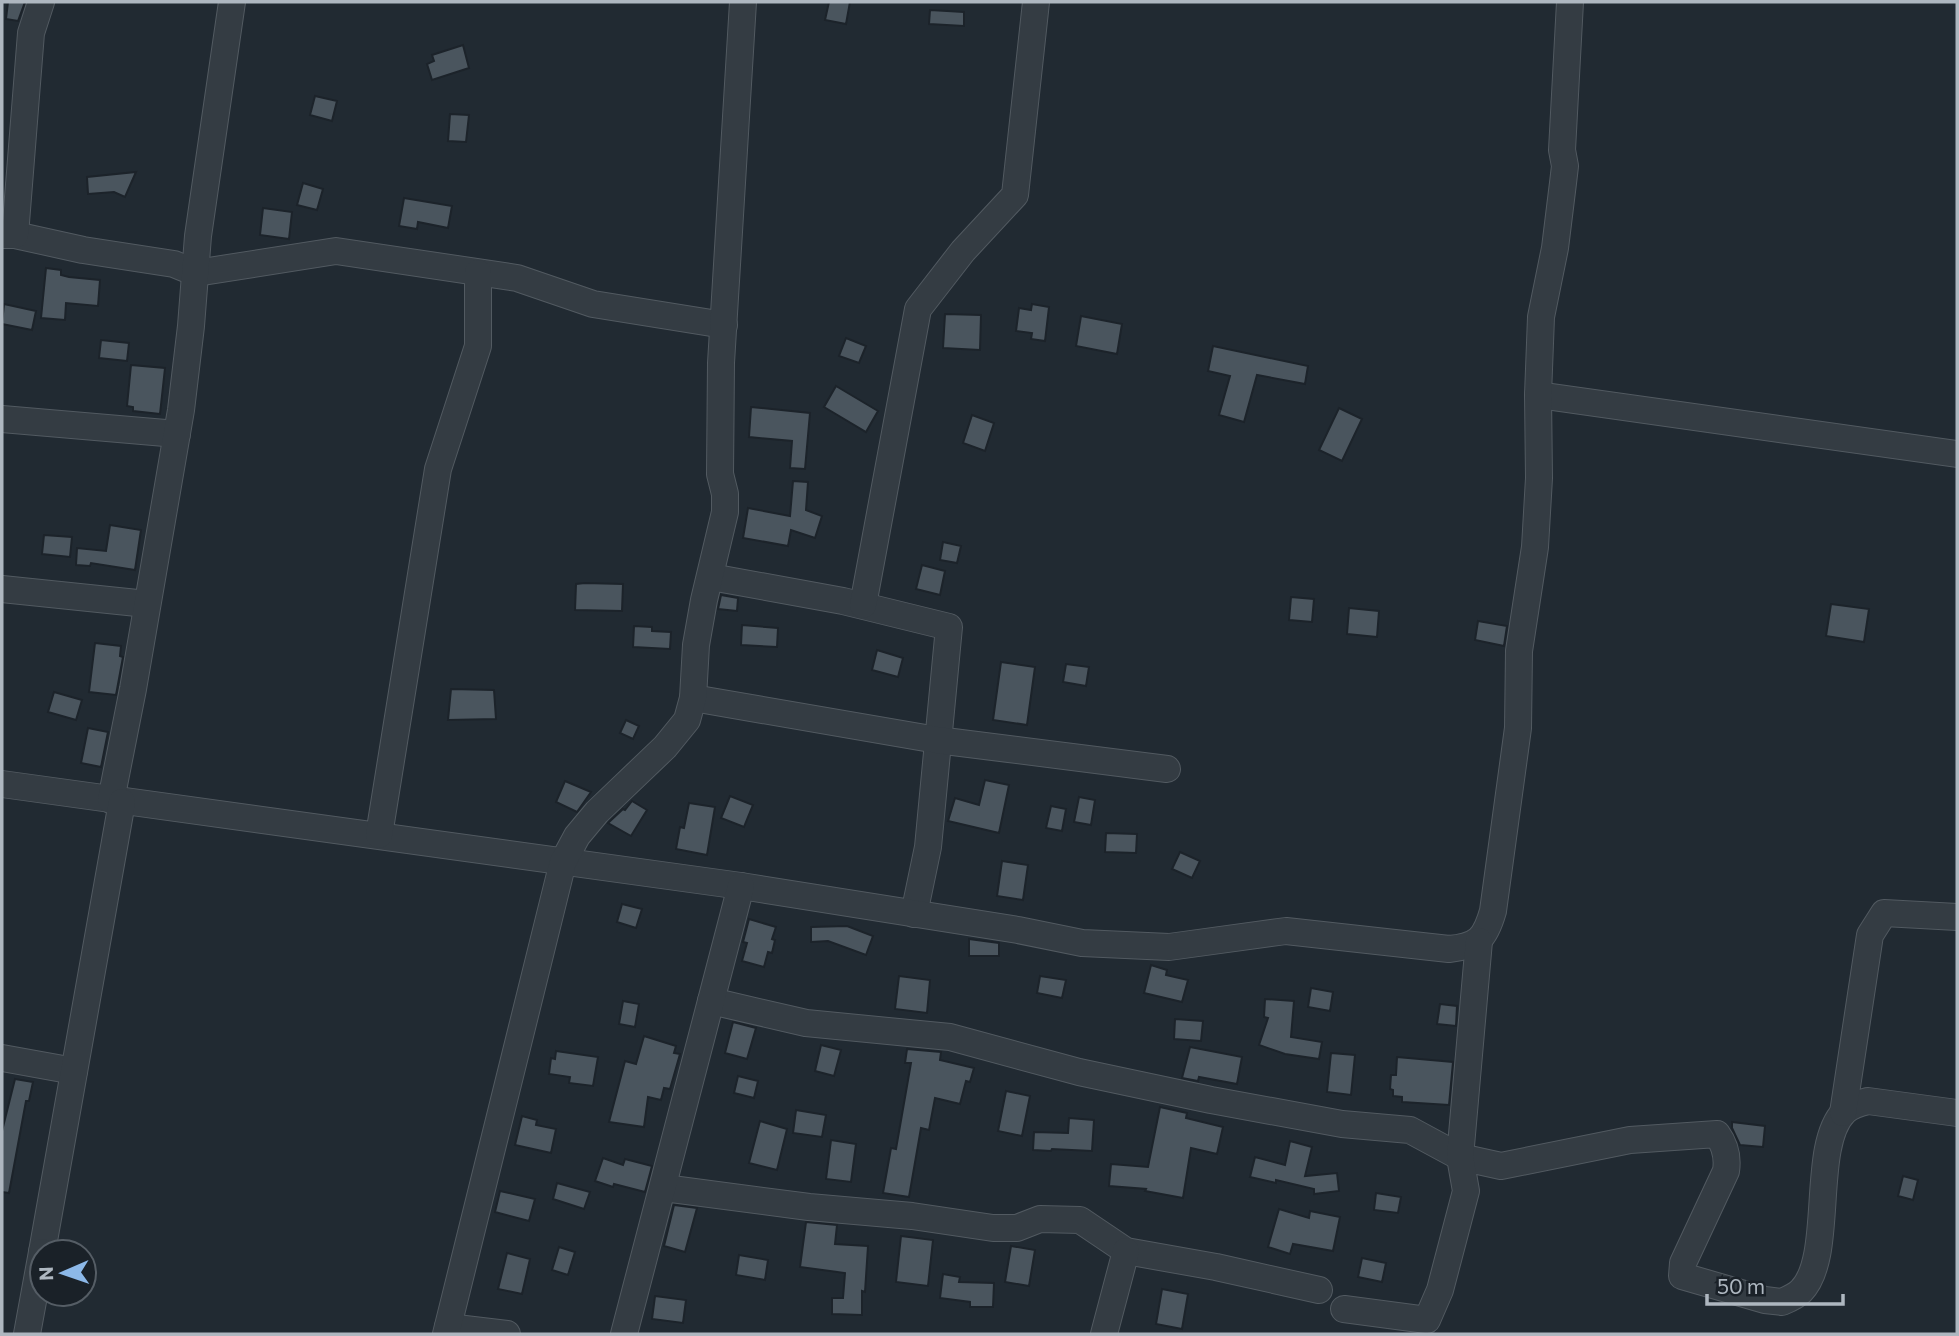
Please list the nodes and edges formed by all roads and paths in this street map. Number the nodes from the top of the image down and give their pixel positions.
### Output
1 (41, 2) edge
2 (232, 2) edge
3 (743, 2) edge
4 (1036, 2) edge
5 (1570, 2) edge
6 (8, 235) edge
7 (478, 272) junction
8 (195, 273) junction
9 (724, 325) junction
10 (1538, 395) junction
11 (2, 419) edge
12 (177, 434) junction
13 (1957, 454) edge
14 (711, 576) junction
15 (2, 589) edge
16 (147, 604) junction
17 (863, 605) junction
18 (693, 698) junction
19 (937, 740) junction
20 (1167, 769) dead end
21 (2, 784) edge
22 (116, 801) junction
23 (379, 835) junction
24 (563, 862) junction
25 (741, 886) junction
26 (914, 914) junction
27 (1957, 917) edge
28 (1479, 941) junction
29 (711, 1002) junction
30 (2, 1058) edge
31 (74, 1071) junction
32 (1843, 1113) junction
33 (1957, 1113) edge
34 (1460, 1157) junction
35 (664, 1188) junction
36 (44, 1238) edge
37 (1126, 1251) junction
38 (1319, 1290) dead end
39 (32, 1308) edge
40 (1344, 1309) dead end
41 (1423, 1327) edge
42 (447, 1331) edge
43 (27, 1334) edge
44 (507, 1334) edge
45 (624, 1334) edge
46 (1104, 1334) edge

1 - 6 street
2 - 8 street
3 - 9 street
4 - 17 street
5 - 10 street
6 - 8 street
7 - 8 street
7 - 9 street
7 - 23 street
8 - 12 street
9 - 14 street
10 - 13 street
10 - 28 street
11 - 12 street
12 - 16 street
14 - 17 street
14 - 18 street
15 - 16 street
16 - 22 street
17 - 19 street
18 - 19 street
18 - 24 street
19 - 20 street
19 - 26 street
21 - 22 street
22 - 23 street
22 - 31 street
23 - 24 street
24 - 25 street
24 - 42 street
25 - 26 street
25 - 29 street
26 - 28 street
27 - 32 street
28 - 34 street
29 - 34 street
29 - 35 street
30 - 31 street
31 - 36 street
32 - 33 street
32 - 34 street
34 - 41 street
35 - 37 street
35 - 45 street
37 - 38 street
37 - 46 street
39 - 43 street
40 - 41 street
42 - 44 street

